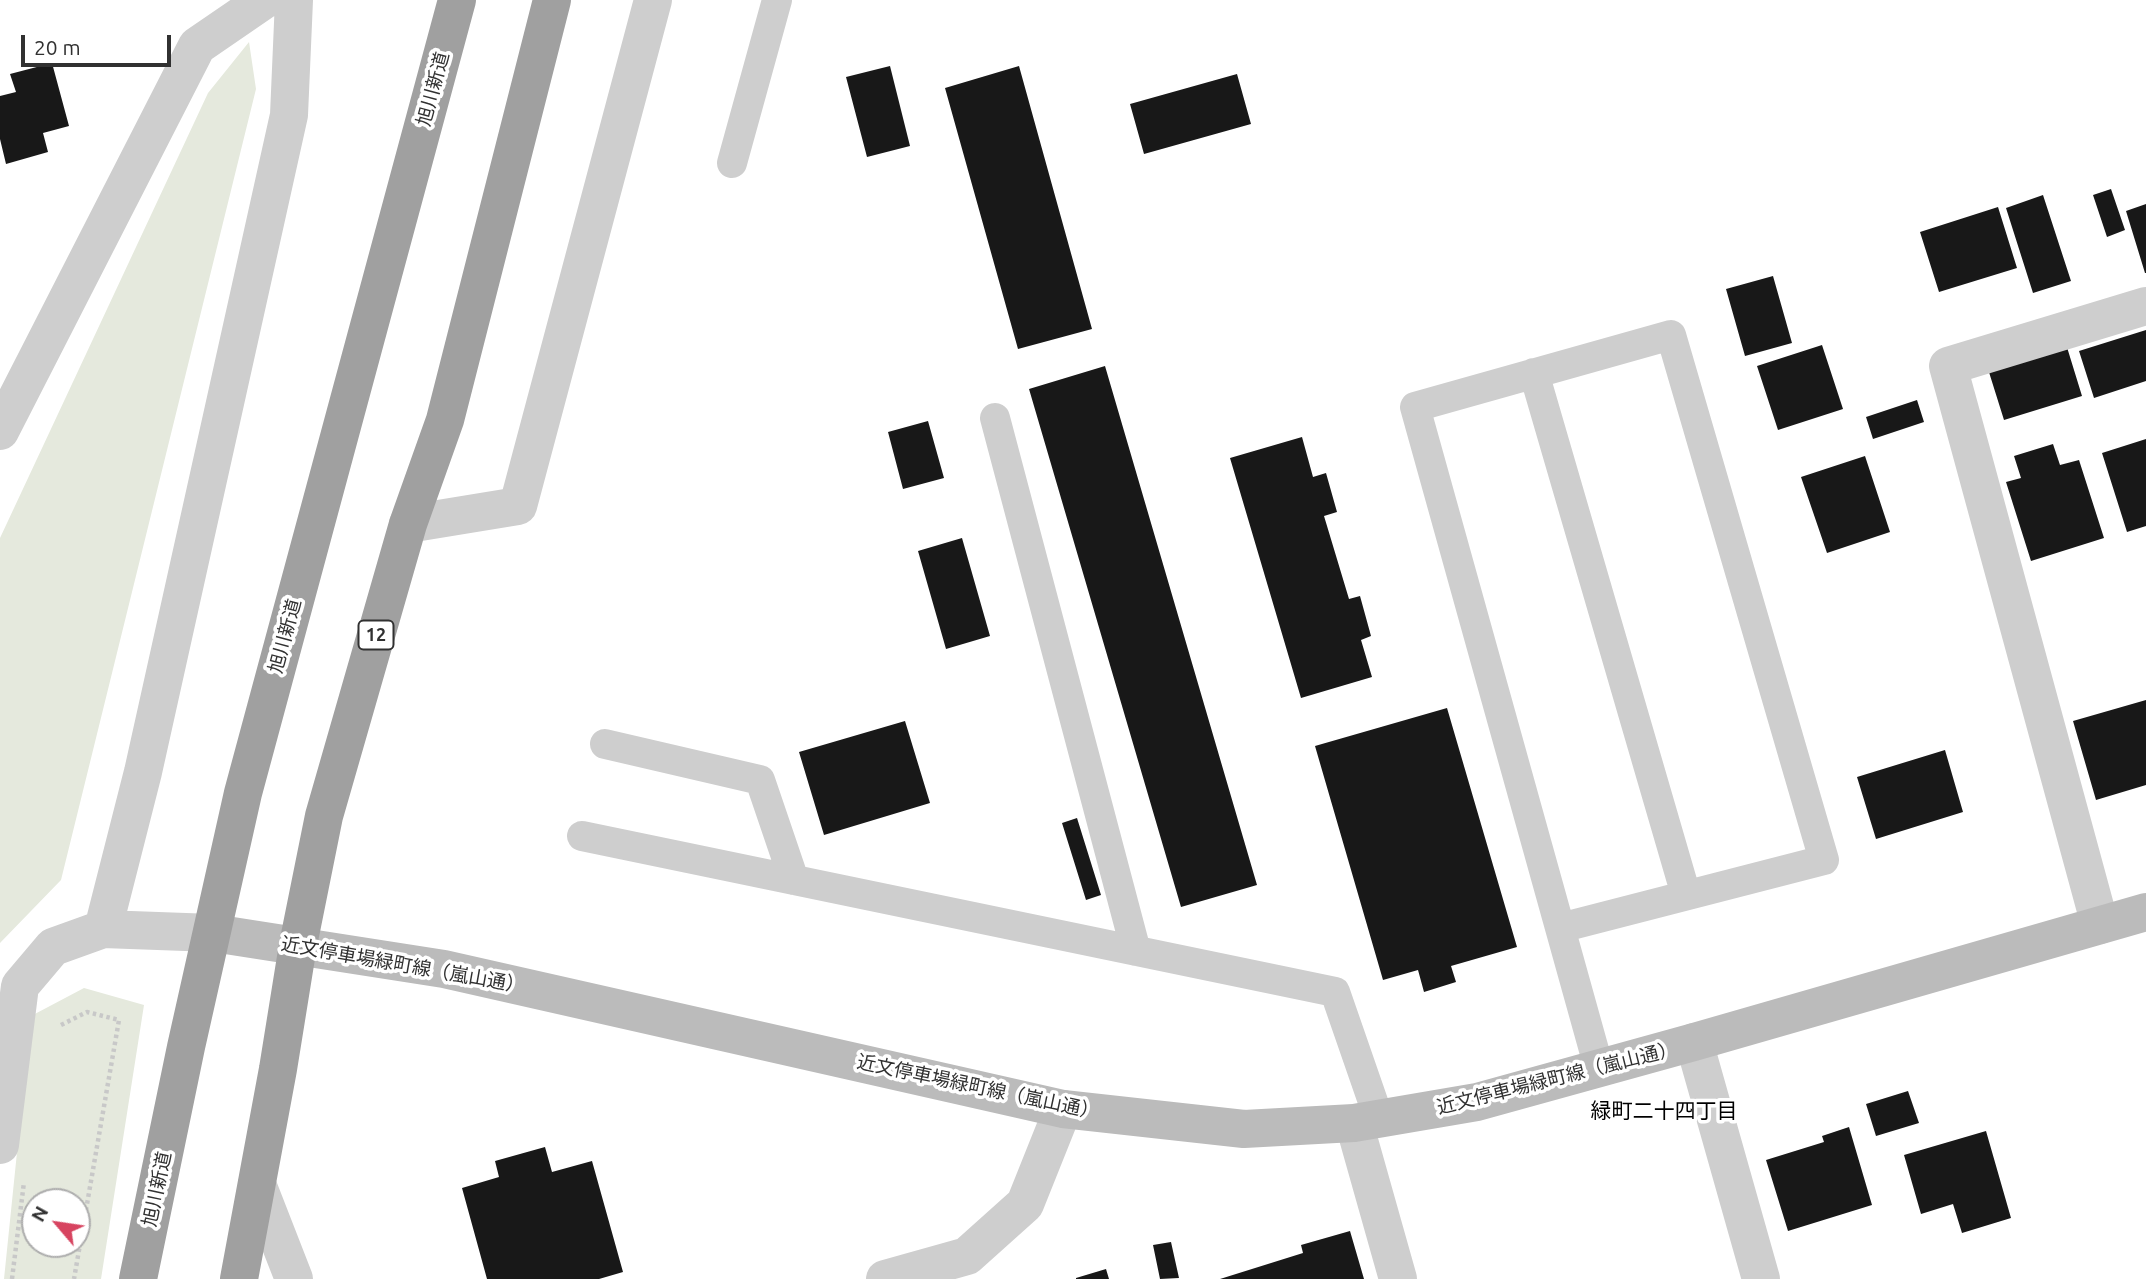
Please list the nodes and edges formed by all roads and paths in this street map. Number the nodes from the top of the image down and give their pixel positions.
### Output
1 (264, 0) edge
2 (294, 0) edge
3 (457, 0) edge
4 (552, 0) edge
5 (653, 0) edge
6 (777, 0) edge
7 (733, 163) dead end
8 (2146, 306) edge
9 (1534, 373) junction
10 (995, 418) dead end
11 (0, 431) edge
12 (408, 524) junction
13 (605, 744) dead end
14 (582, 836) dead end
15 (794, 880) junction
16 (1686, 895) junction
17 (2146, 912) edge
18 (2100, 925) junction
19 (1560, 928) junction
20 (103, 929) junction
21 (213, 933) junction
22 (298, 945) junction
23 (1136, 951) junction
24 (54, 1027) dead end
25 (1694, 1042) junction
26 (1599, 1068) junction
27 (1063, 1109) junction
28 (1367, 1121) junction
29 (13, 1157) edge
30 (257, 1184) junction
31 (971, 1268) edge
32 (12, 1279) edge
33 (74, 1279) edge
34 (138, 1279) edge
35 (239, 1279) edge
36 (294, 1279) edge
37 (885, 1279) edge
38 (1398, 1279) edge
39 (1761, 1279) edge

1 - 11 street
2 - 20 street
3 - 21 highway, 旭川新道
4 - 12 highway, 12
5 - 12 street
6 - 7 lane
8 - 18 street
9 - 16 lane
9 - 16 lane
9 - 19 lane
10 - 23 lane
12 - 22 highway, 12
13 - 15 lane
14 - 15 lane
15 - 23 lane
16 - 19 lane
17 - 18 main road, 近文停車場緑町線（嵐山通）
18 - 25 main road, 近文停車場緑町線（嵐山通）
19 - 26 lane
20 - 21 street
20 - 29 street
21 - 22 main road, 近文停車場緑町線（嵐山通）
21 - 34 highway, 旭川新道
22 - 27 main road, 近文停車場緑町線（嵐山通）
22 - 30 highway, 12
23 - 28 lane
24 - 33 path
25 - 26 main road, 近文停車場緑町線（嵐山通）
25 - 39 street
26 - 28 main road, 近文停車場緑町線（嵐山通）
27 - 28 main road, 近文停車場緑町線（嵐山通）
27 - 31 street
28 - 38 street
29 - 32 path
30 - 35 highway, 12
30 - 36 street
31 - 37 street

